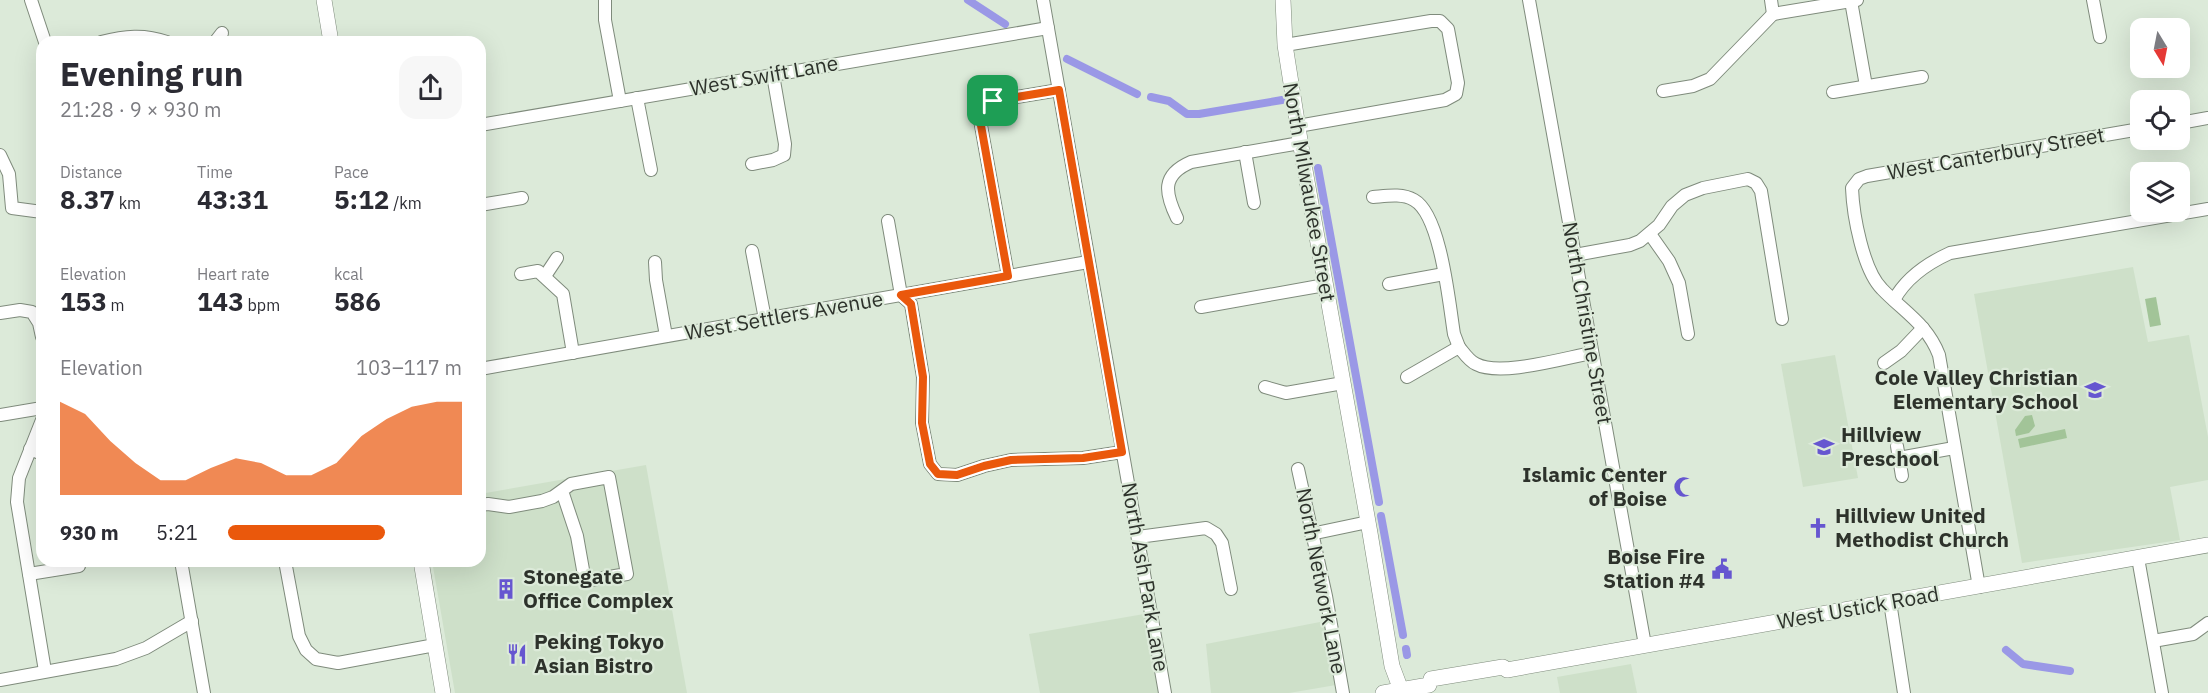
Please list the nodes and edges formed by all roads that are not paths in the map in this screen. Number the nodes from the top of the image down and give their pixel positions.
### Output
1 (32, 0) edge
2 (324, 0) edge
3 (605, 0) edge
4 (1043, 0) edge
5 (1283, 0) edge
6 (1529, 0) edge
7 (1771, 0) edge
8 (2093, 0) edge
9 (1854, 1) edge
10 (1773, 14) junction
11 (1048, 28) junction
12 (43, 36) edge
13 (124, 36) edge
14 (150, 36) edge
15 (330, 36) edge
16 (2100, 37) dead end
17 (1285, 45) junction
18 (773, 75) junction
19 (1922, 77) dead end
20 (1866, 86) junction
21 (1059, 90) junction
22 (1663, 91) dead end
23 (1833, 92) dead end
24 (638, 98) junction
25 (620, 101) junction
26 (2208, 118) edge
27 (2190, 121) edge
28 (486, 123) edge
29 (1298, 126) junction
30 (2130, 131) edge
31 (1300, 142) junction
32 (1245, 152) junction
33 (0, 155) edge
34 (752, 164) dead end
35 (651, 170) dead end
36 (1373, 197) dead end
37 (522, 198) dead end
38 (1254, 203) dead end
39 (486, 204) edge
40 (6, 208) edge
41 (2208, 209) edge
42 (36, 211) edge
43 (1177, 218) dead end
44 (888, 221) dead end
45 (1650, 234) junction
46 (752, 251) dead end
47 (1575, 255) junction
48 (557, 258) dead end
49 (656, 261) dead end
50 (1088, 262) junction
51 (520, 274) dead end
52 (1444, 274) junction
53 (545, 276) junction
54 (1008, 276) junction
55 (1389, 284) dead end
56 (1325, 285) junction
57 (901, 295) junction
58 (1894, 300) junction
59 (1201, 307) dead end
60 (0, 313) edge
61 (36, 318) edge
62 (765, 319) junction
63 (1782, 319) dead end
64 (1923, 328) junction
65 (1688, 334) dead end
66 (666, 336) junction
67 (1459, 347) junction
68 (573, 353) junction
69 (1593, 353) junction
70 (1884, 363) dead end
71 (486, 368) edge
72 (1407, 377) dead end
73 (1342, 383) junction
74 (1265, 387) dead end
75 (36, 409) edge
76 (0, 415) edge
77 (1954, 448) junction
78 (36, 451) edge
79 (1122, 452) junction
80 (1298, 469) dead end
81 (1902, 476) dead end
82 (562, 491) junction
83 (486, 504) edge
84 (1368, 522) junction
85 (1311, 534) junction
86 (1138, 537) junction
87 (2208, 545) edge
88 (2138, 558) junction
89 (73, 567) edge
90 (182, 567) edge
91 (286, 567) edge
92 (422, 567) edge
93 (29, 574) junction
94 (1979, 587) junction
95 (1231, 589) dead end
96 (1890, 603) junction
97 (192, 621) junction
98 (2208, 624) edge
99 (2153, 641) junction
100 (435, 645) junction
101 (1645, 645) junction
102 (45, 672) junction
103 (0, 680) edge
104 (1401, 691) edge
105 (204, 693) edge
106 (443, 693) edge
107 (1165, 693) edge
108 (1343, 693) edge
109 (1383, 693) edge
110 (1904, 693) edge
111 (2162, 693) edge

1 - 12 street
2 - 15 main road
3 - 25 street
4 - 11 street, North Ash Park Lane
5 - 17 main road, North Milwaukee Street
6 - 47 street, North Christine Street
7 - 10 street
8 - 16 street
9 - 10 street
9 - 20 street
10 - 22 street
11 - 18 street, West Swift Lane
11 - 21 street, North Ash Park Lane
13 - 14 street
17 - 29 main road, North Milwaukee Street
17 - 29 street
18 - 24 street, West Swift Lane
18 - 34 street
19 - 20 street
20 - 23 street
21 - 50 street, North Ash Park Lane
21 - 54 street
24 - 25 street, West Swift Lane
24 - 35 street
25 - 28 street, West Swift Lane
26 - 27 street
29 - 31 main road, North Milwaukee Street
30 - 58 street, West Canterbury Street
31 - 32 street
31 - 56 main road, North Milwaukee Street
32 - 38 street
32 - 43 street
33 - 40 street
36 - 52 street
37 - 39 street
40 - 42 street
41 - 58 street
44 - 57 street
45 - 47 street
45 - 63 street
45 - 65 street
46 - 62 street
47 - 69 street, North Christine Street
48 - 53 street
49 - 66 street
50 - 54 street, West Settlers Avenue
50 - 79 street, North Ash Park Lane
51 - 53 street
52 - 55 street
52 - 67 street
53 - 68 street
54 - 57 street, West Settlers Avenue
56 - 59 street
56 - 73 main road, North Milwaukee Street
57 - 62 street, West Settlers Avenue
57 - 79 street
58 - 64 street
60 - 61 street
62 - 66 street, West Settlers Avenue
64 - 70 street
64 - 77 street
66 - 68 street, West Settlers Avenue
67 - 69 street
67 - 72 street
68 - 71 street, West Settlers Avenue
69 - 101 street, North Christine Street
73 - 74 street
73 - 84 main road, North Milwaukee Street
75 - 76 street
77 - 81 street
77 - 94 street
78 - 93 street
79 - 86 street, North Ash Park Lane
80 - 85 street, North Network Lane
82 - 82 street
82 - 83 street
84 - 85 street
84 - 104 main road, North Milwaukee Street
85 - 108 street, North Network Lane
86 - 95 street
86 - 107 street, North Ash Park Lane
87 - 88 main road, West Ustick Road
88 - 94 main road, West Ustick Road
88 - 99 street
89 - 93 street
90 - 97 street
91 - 100 street
92 - 100 main road
93 - 102 street
94 - 96 main road, West Ustick Road
96 - 101 main road, West Ustick Road
96 - 110 street
97 - 102 street
97 - 105 street
98 - 99 street
99 - 111 street
100 - 106 main road
101 - 104 main road, West Ustick Road
102 - 103 street
104 - 109 main road, West Ustick Road

